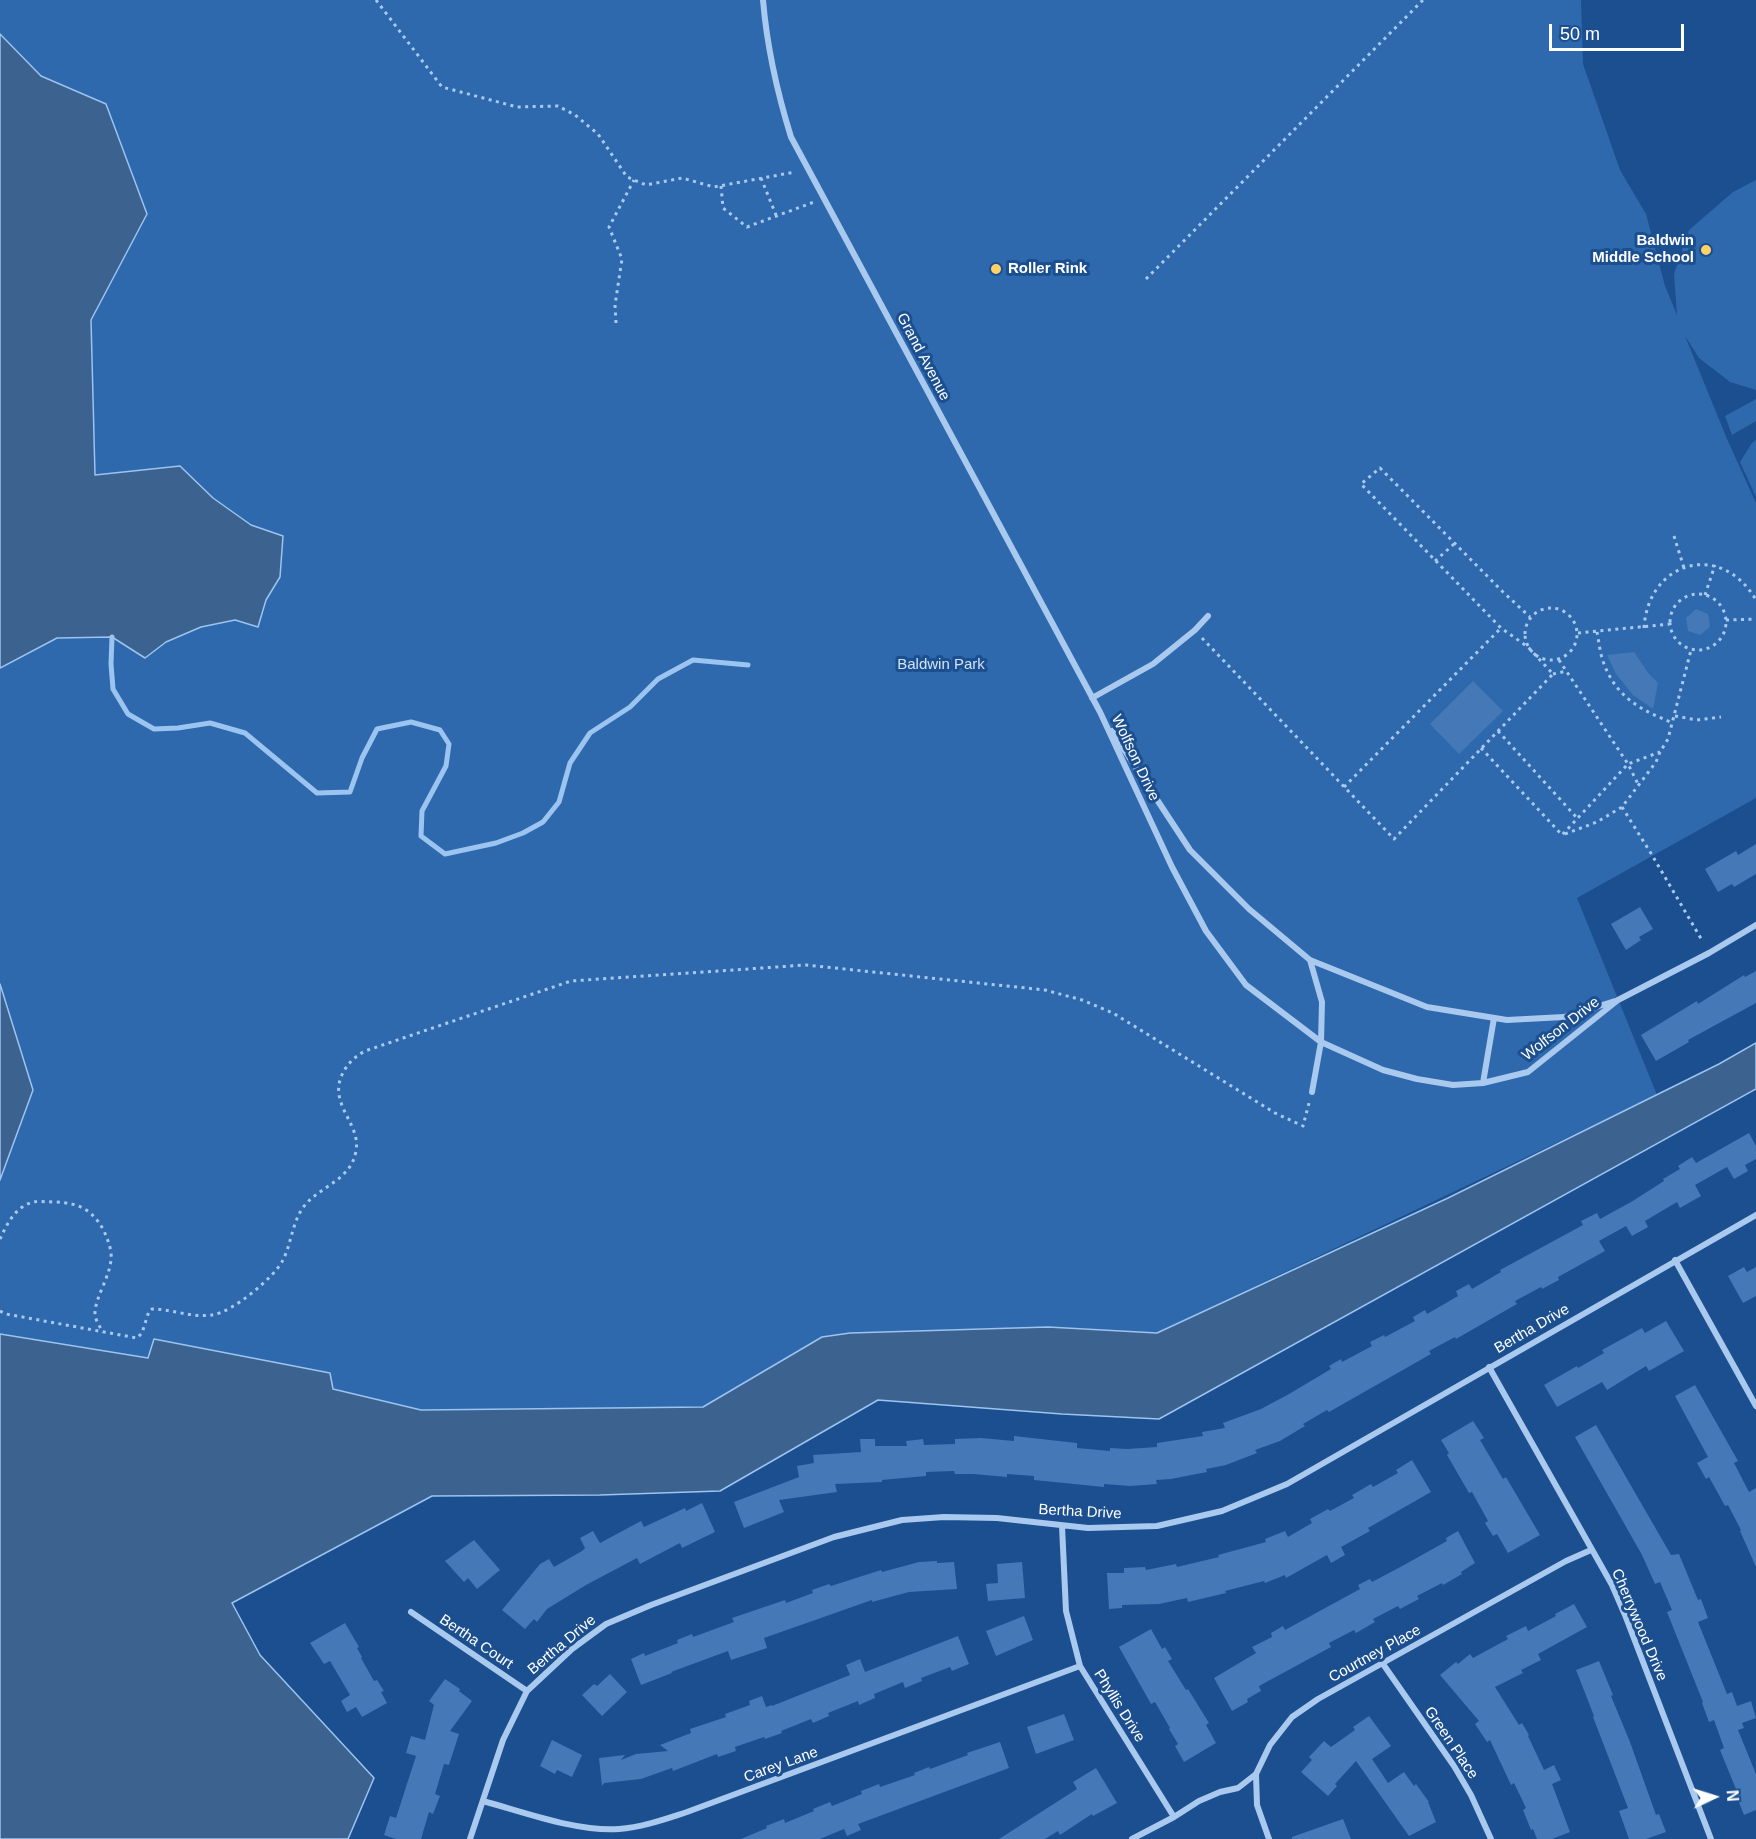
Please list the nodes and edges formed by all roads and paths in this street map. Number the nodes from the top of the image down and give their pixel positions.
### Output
1 (376, 0) edge
2 (763, 0) edge
3 (1423, 0) edge
4 (808, 169) junction
5 (761, 178) junction
6 (634, 180) junction
7 (721, 186) junction
8 (824, 198) junction
9 (776, 215) junction
10 (1146, 279) dead end
11 (616, 323) dead end
12 (1674, 536) dead end
13 (1454, 543) junction
14 (1435, 561) junction
15 (1715, 565) junction
16 (1684, 568) junction
17 (1705, 595) junction
18 (1756, 600) edge
19 (1209, 616) dead end
20 (1530, 617) junction
21 (1726, 620) junction
22 (1756, 620) edge
23 (1670, 624) junction
24 (1501, 628) junction
25 (1644, 628) junction
26 (1194, 630) junction
27 (1597, 632) junction
28 (1578, 633) junction
29 (1528, 647) junction
30 (1691, 650) junction
31 (1535, 654) junction
32 (1558, 660) junction
33 (1567, 671) junction
34 (1553, 674) junction
35 (1092, 698) junction
36 (1100, 712) junction
37 (1675, 716) junction
38 (1721, 717) dead end
39 (1673, 723) junction
40 (1498, 731) junction
41 (1481, 748) junction
42 (1660, 752) junction
43 (1628, 764) junction
44 (1639, 785) junction
45 (1344, 788) junction
46 (1622, 807) junction
47 (1578, 819) junction
48 (1562, 835) junction
49 (1756, 925) edge
50 (1709, 953) junction
51 (1310, 960) junction
52 (1618, 1000) junction
53 (1494, 1018) junction
54 (1321, 1042) junction
55 (1483, 1083) junction
56 (1312, 1092) joint
57 (1756, 1215) edge
58 (0, 1239) edge
59 (1675, 1260) junction
60 (0, 1311) edge
61 (103, 1332) junction
62 (1490, 1367) junction
63 (1756, 1406) edge
64 (1062, 1526) junction
65 (1591, 1550) junction
66 (411, 1612) dead end
67 (1383, 1664) junction
68 (1080, 1666) junction
69 (527, 1691) junction
70 (1256, 1774) junction
71 (483, 1801) junction
72 (1174, 1817) junction
73 (470, 1839) edge
74 (1132, 1839) edge
75 (1269, 1839) edge
76 (1491, 1839) edge
77 (1711, 1839) edge

1 - 6 path
2 - 4 street, Grand Avenue
3 - 10 path
4 - 5 path
4 - 8 street, Grand Avenue
5 - 7 path
5 - 9 path
6 - 7 path
6 - 11 path
7 - 9 path
8 - 9 path
8 - 35 street, Grand Avenue
12 - 16 path
13 - 14 path
13 - 14 path
13 - 20 path
14 - 24 path
15 - 16 path
15 - 17 path
15 - 18 path
16 - 25 path
17 - 21 path
17 - 23 path
19 - 26 street
20 - 28 path
20 - 29 path
21 - 22 path
21 - 30 path
23 - 25 path
23 - 30 path
24 - 29 path
24 - 45 path
25 - 27 path
26 - 35 street
26 - 45 path
27 - 28 path
27 - 39 path
28 - 32 path
29 - 31 path
30 - 37 path
31 - 32 path
31 - 34 path
32 - 33 path
33 - 34 path
33 - 43 path
34 - 40 path
35 - 36 street, Grand Avenue
36 - 51 street, Wolfson Drive
36 - 54 street, Wolfson Drive
37 - 38 path
37 - 39 path
39 - 42 path
40 - 41 path
40 - 47 path
41 - 45 path
41 - 48 path
42 - 43 path
42 - 44 path
43 - 44 path
43 - 47 path
44 - 46 path
46 - 48 path
46 - 50 path
47 - 48 path
49 - 50 street, Wolfson Drive
50 - 52 street, Wolfson Drive
51 - 53 street, Wolfson Drive
51 - 54 street
52 - 53 street, Wolfson Drive
52 - 55 street, Wolfson Drive
53 - 55 street
54 - 55 street, Wolfson Drive
54 - 56 street
56 - 61 path
57 - 59 street, Bertha Drive
58 - 61 path
59 - 62 street, Bertha Drive
59 - 63 street
60 - 61 path
62 - 64 street, Bertha Drive
62 - 65 street, Cherrywood Drive
64 - 68 street, Phyllis Drive
64 - 69 street, Bertha Drive
65 - 67 street, Courtney Place
65 - 77 street, Cherrywood Drive
66 - 69 street, Bertha Court
67 - 70 street, Courtney Place
67 - 76 street, Green Place
68 - 71 street, Carey Lane
68 - 72 street, Phyllis Drive
69 - 71 street, Bertha Drive
70 - 72 street
70 - 75 street, Courtney Place
71 - 73 street, Bertha Drive
72 - 74 street

